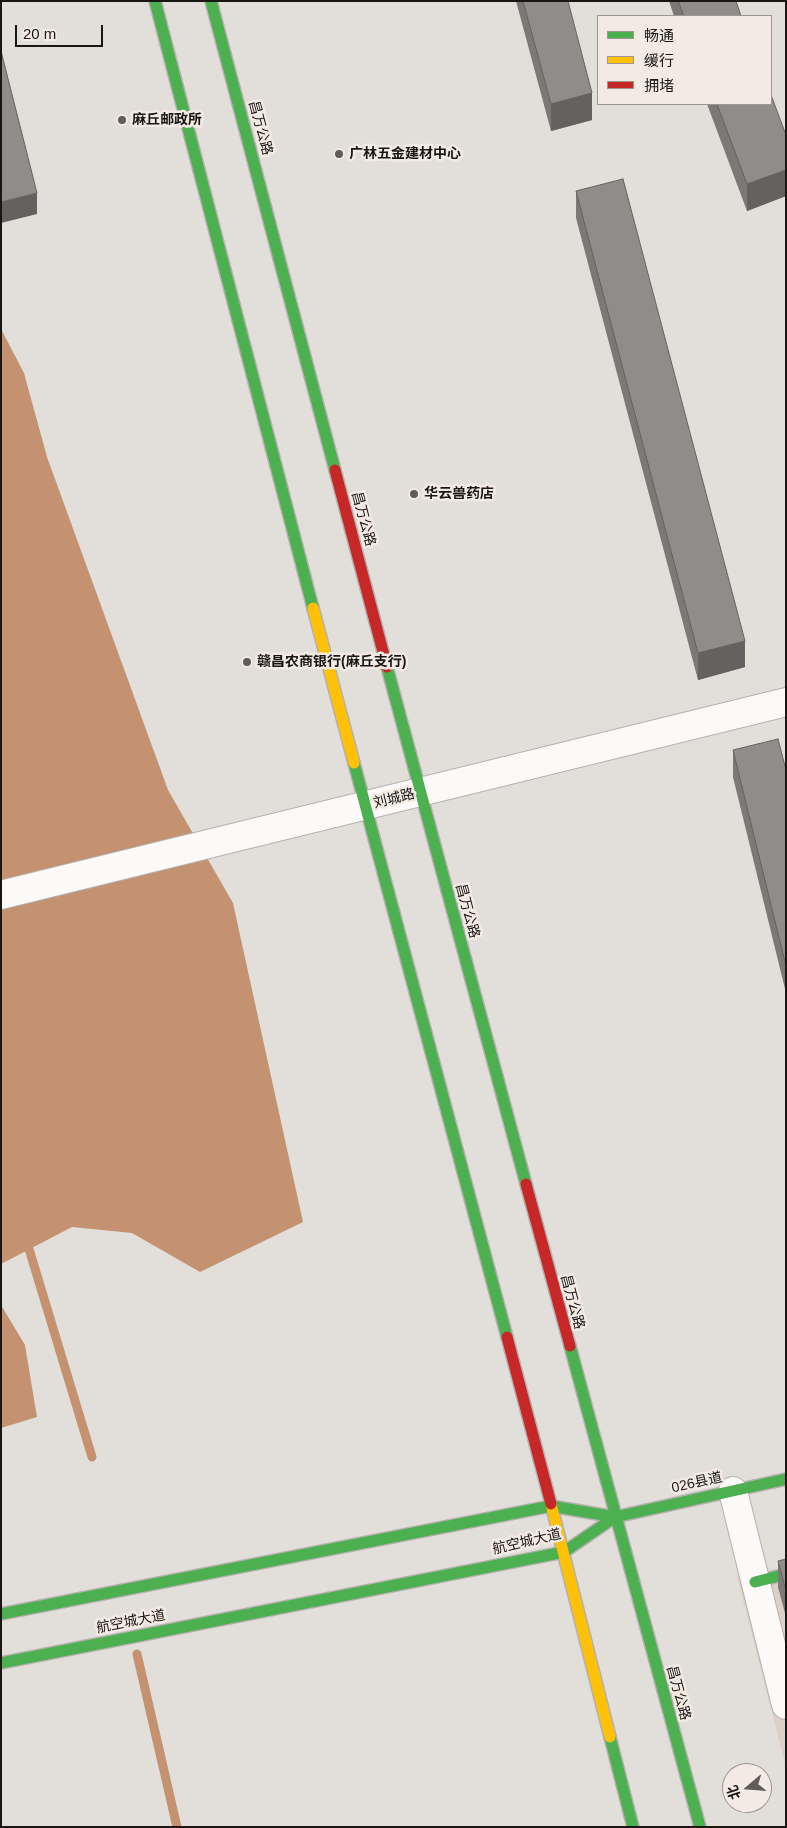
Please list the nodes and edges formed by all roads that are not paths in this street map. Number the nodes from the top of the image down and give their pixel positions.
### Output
1 (155, 1) edge
2 (212, 1) edge
3 (786, 702) edge
4 (420, 792) junction
5 (365, 806) junction
6 (1, 895) edge
7 (786, 1479) edge
8 (733, 1491) junction
9 (551, 1506) junction
10 (615, 1517) junction
11 (564, 1552) junction
12 (786, 1574) edge
13 (755, 1582) junction
14 (1, 1614) edge
15 (1, 1663) edge
16 (786, 1705) edge
17 (634, 1827) edge
18 (700, 1827) edge

1 - 5 main road
2 - 4 main road, 昌万公路
3 - 4 street, 刘城路
4 - 5 street, 刘城路
4 - 10 main road, 昌万公路
5 - 6 street, 刘城路
5 - 9 main road
7 - 8 main road, 026县道
8 - 10 main road, 026县道
8 - 13 street
9 - 10 main road, 航空城大道
9 - 11 main road
9 - 14 main road, 航空城大道
10 - 11 main road, 航空城大道
10 - 18 main road, 昌万公路
11 - 15 main road, 航空城大道
11 - 17 main road
12 - 13 main road
13 - 16 street

